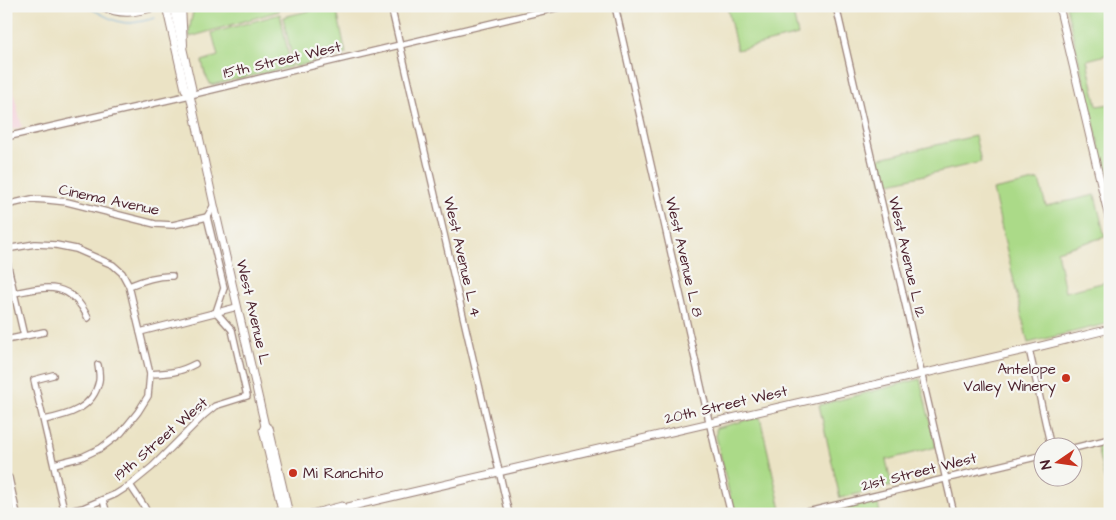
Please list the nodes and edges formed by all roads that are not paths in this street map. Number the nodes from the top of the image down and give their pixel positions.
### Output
1 (103, 6) edge
2 (122, 6) edge
3 (136, 6) edge
4 (157, 6) edge
5 (166, 6) edge
6 (173, 6) edge
7 (181, 6) edge
8 (391, 6) edge
9 (564, 6) edge
10 (614, 6) edge
11 (836, 6) edge
12 (1060, 6) edge
13 (183, 45) junction
14 (400, 46) junction
15 (190, 95) junction
16 (6, 137) edge
17 (6, 205) edge
18 (214, 205) junction
19 (207, 217) junction
20 (1110, 222) edge
21 (6, 250) edge
22 (6, 258) edge
23 (172, 276) dead end
24 (129, 286) junction
25 (14, 293) junction
26 (237, 307) junction
27 (216, 312) junction
28 (88, 318) dead end
29 (1110, 329) edge
30 (44, 332) dead end
31 (140, 332) junction
32 (24, 336) junction
33 (6, 340) edge
34 (1029, 349) junction
35 (195, 364) dead end
36 (98, 366) dead end
37 (922, 373) junction
38 (53, 374) dead end
39 (150, 374) junction
40 (247, 396) joint
41 (44, 420) junction
42 (709, 423) junction
43 (265, 426) junction
44 (1049, 438) edge
45 (1110, 439) edge
46 (1084, 446) edge
47 (1034, 457) edge
48 (54, 464) junction
49 (499, 472) junction
50 (9, 478) dead end
51 (946, 478) junction
52 (130, 485) junction
53 (103, 500) junction
54 (348, 507) junction
55 (64, 513) edge
56 (17, 514) edge
57 (106, 514) edge
58 (148, 514) edge
59 (283, 514) edge
60 (287, 514) edge
61 (311, 514) edge
62 (334, 514) edge
63 (509, 514) edge
64 (731, 514) edge
65 (799, 514) edge
66 (954, 514) edge

1 - 4 highway
2 - 3 highway
5 - 15 main road, West Avenue L
6 - 13 main road, West Avenue L
7 - 13 highway
8 - 14 street, West Avenue L 4
9 - 14 street, 15th Street West
10 - 42 street, West Avenue L 8
11 - 37 street, West Avenue L 12
12 - 20 main road
13 - 15 main road, West Avenue L
14 - 15 street, 15th Street West
14 - 49 street, West Avenue L 4
15 - 16 street, 15th Street West
15 - 18 main road, West Avenue L
17 - 19 street, Cinema Avenue
18 - 19 street
18 - 26 main road, West Avenue L
19 - 27 street, West Avenue L
21 - 24 street
22 - 25 street
23 - 24 street
24 - 31 street
25 - 28 street
25 - 32 street
26 - 27 street
26 - 43 main road, West Avenue L
27 - 31 street
27 - 40 street, West Avenue L
29 - 34 main road, 20th Street West
30 - 32 street
31 - 39 street
32 - 33 street
34 - 37 main road, 20th Street West
34 - 44 street
35 - 39 street
36 - 41 street
37 - 42 main road, 20th Street West
37 - 51 street, West Avenue L 12
38 - 41 street
39 - 48 street
40 - 52 street, 19th Street West
41 - 48 street
42 - 49 main road, 20th Street West
42 - 64 street, West Avenue L 8
43 - 59 main road, West Avenue L
43 - 60 main road, West Avenue L
45 - 46 street
47 - 51 street, 21st Street West
48 - 55 street
49 - 54 main road, 20th Street West
49 - 63 street, West Avenue L 4
50 - 56 street
51 - 65 street, 21st Street West
51 - 66 street, West Avenue L 12
52 - 53 street, 19th Street West
52 - 58 street
53 - 55 street, 19th Street West
53 - 57 street
54 - 61 main road, 20th Street West
54 - 62 main road, 20th Street West

